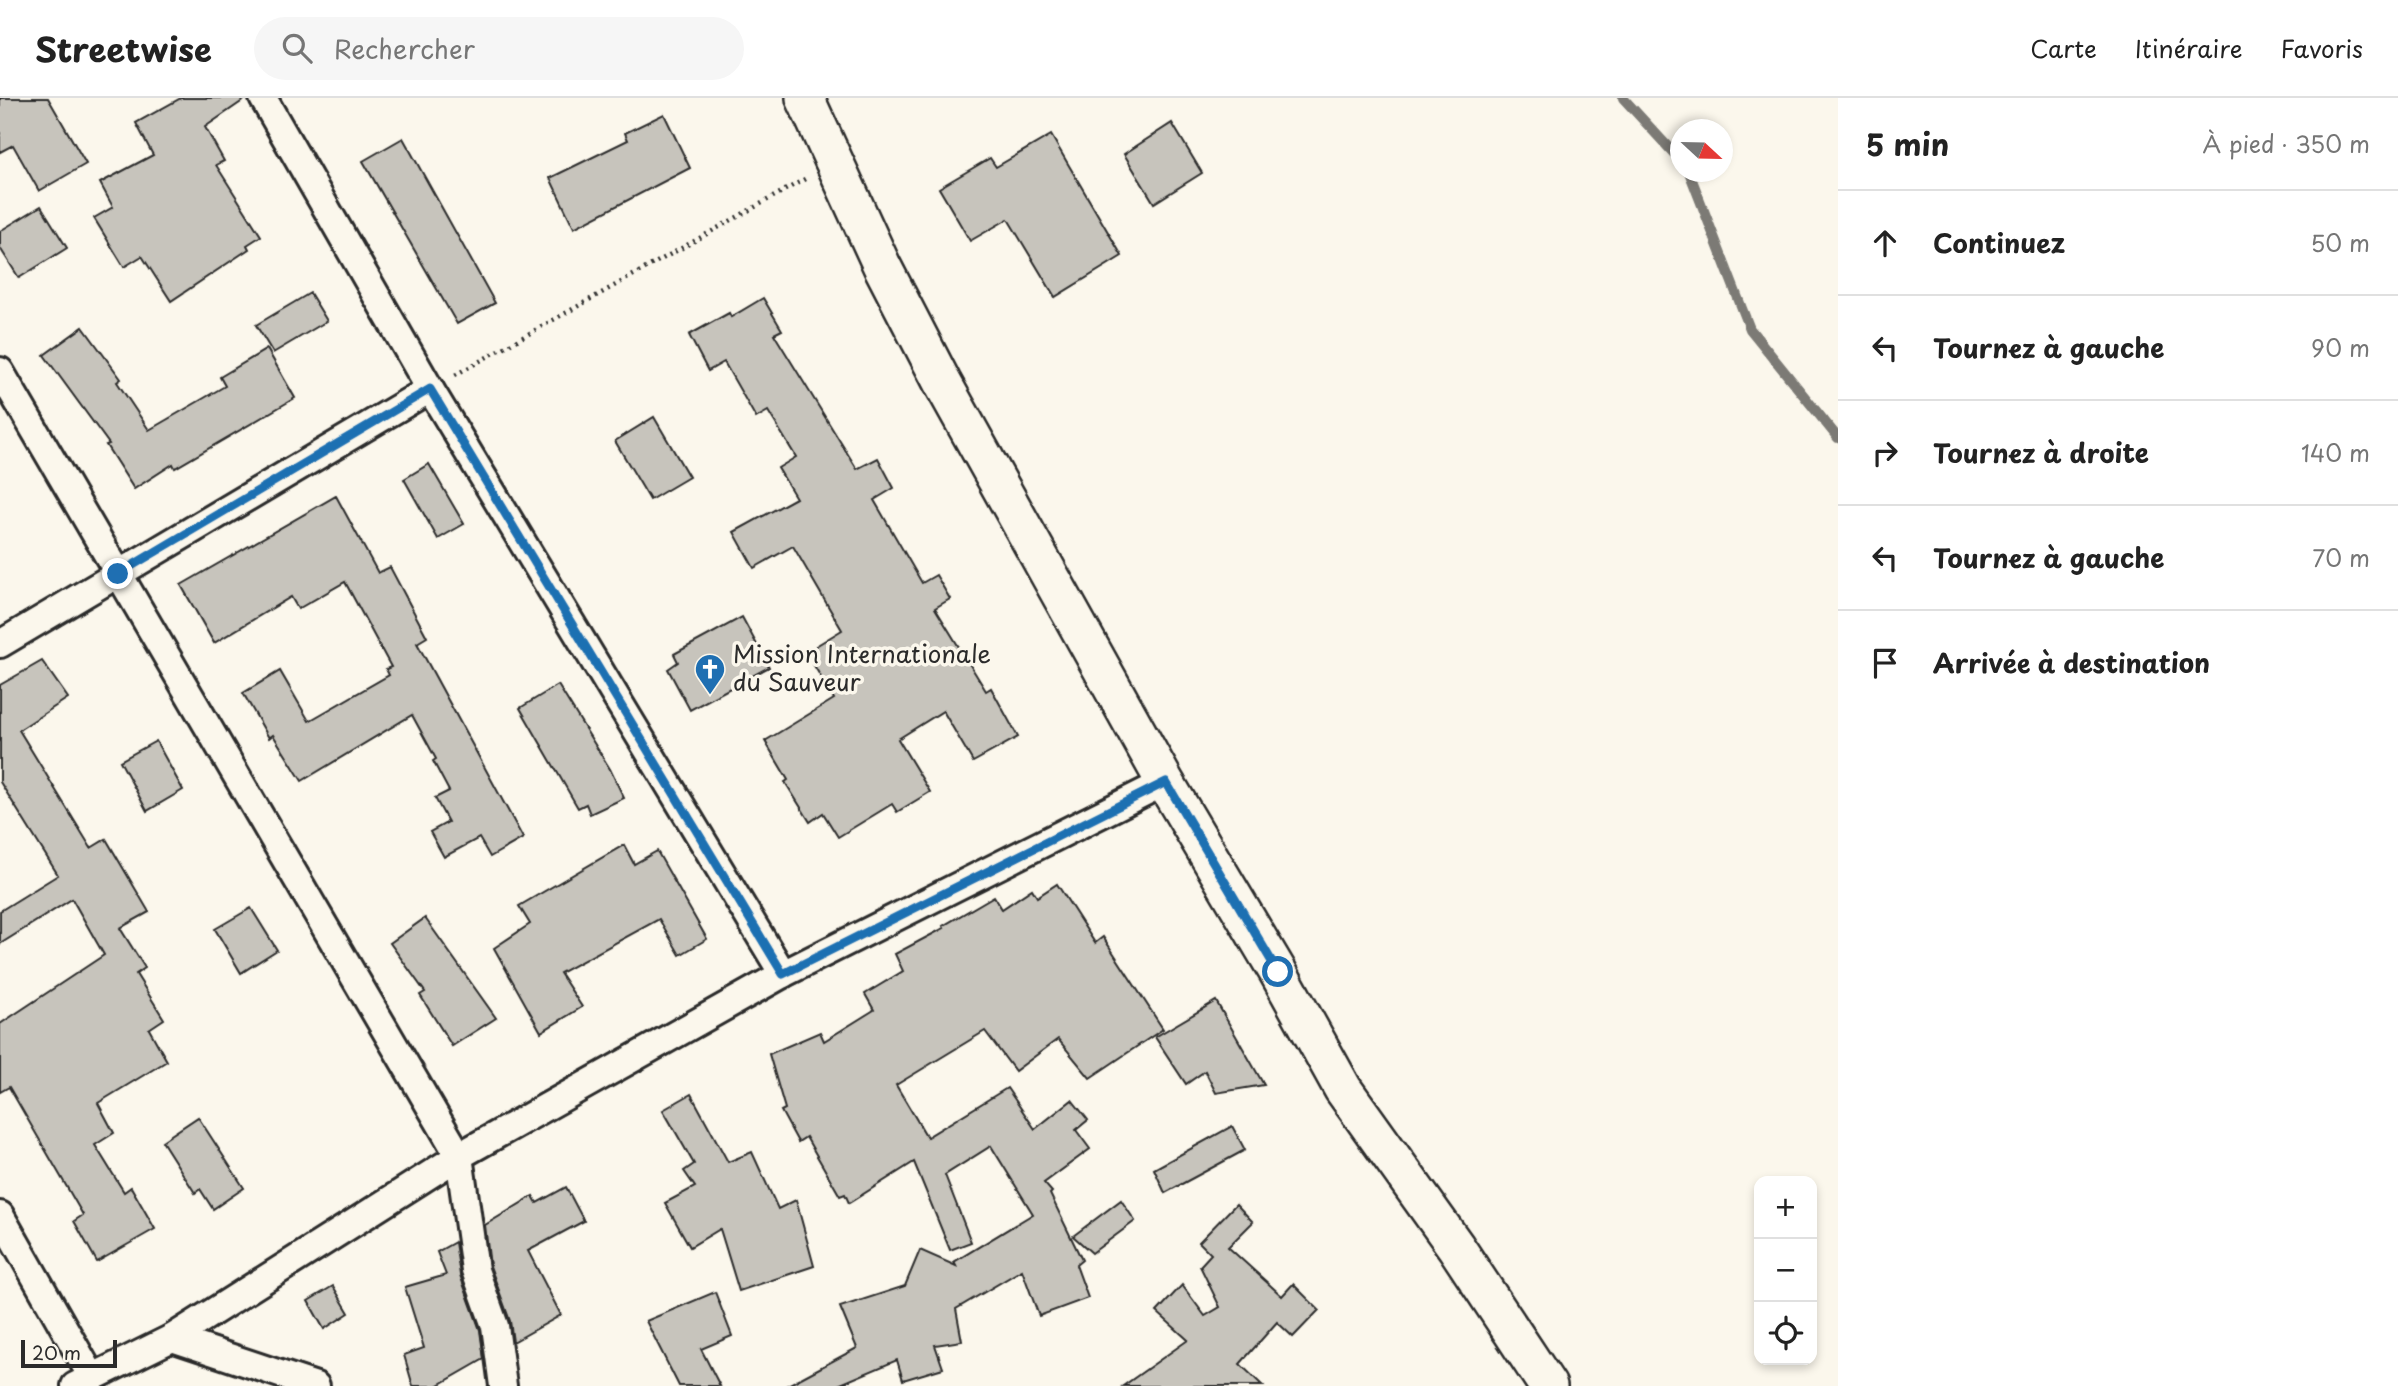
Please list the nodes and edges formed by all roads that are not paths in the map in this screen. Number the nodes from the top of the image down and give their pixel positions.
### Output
1 (263, 98) edge
2 (805, 98) edge
3 (0, 371) edge
4 (430, 389) junction
5 (118, 574) junction
6 (0, 644) edge
7 (1166, 782) junction
8 (783, 974) junction
9 (459, 1156) junction
10 (0, 1214) edge
11 (172, 1338) junction
12 (84, 1381) edge
13 (316, 1386) edge
14 (503, 1386) edge
15 (1548, 1386) edge

1 - 4 street
2 - 7 street
3 - 5 street
4 - 5 street
4 - 8 street
5 - 6 street
5 - 9 street
7 - 8 street
7 - 15 street
8 - 9 street
9 - 11 street
9 - 14 street
10 - 12 street
11 - 12 street
11 - 13 street

